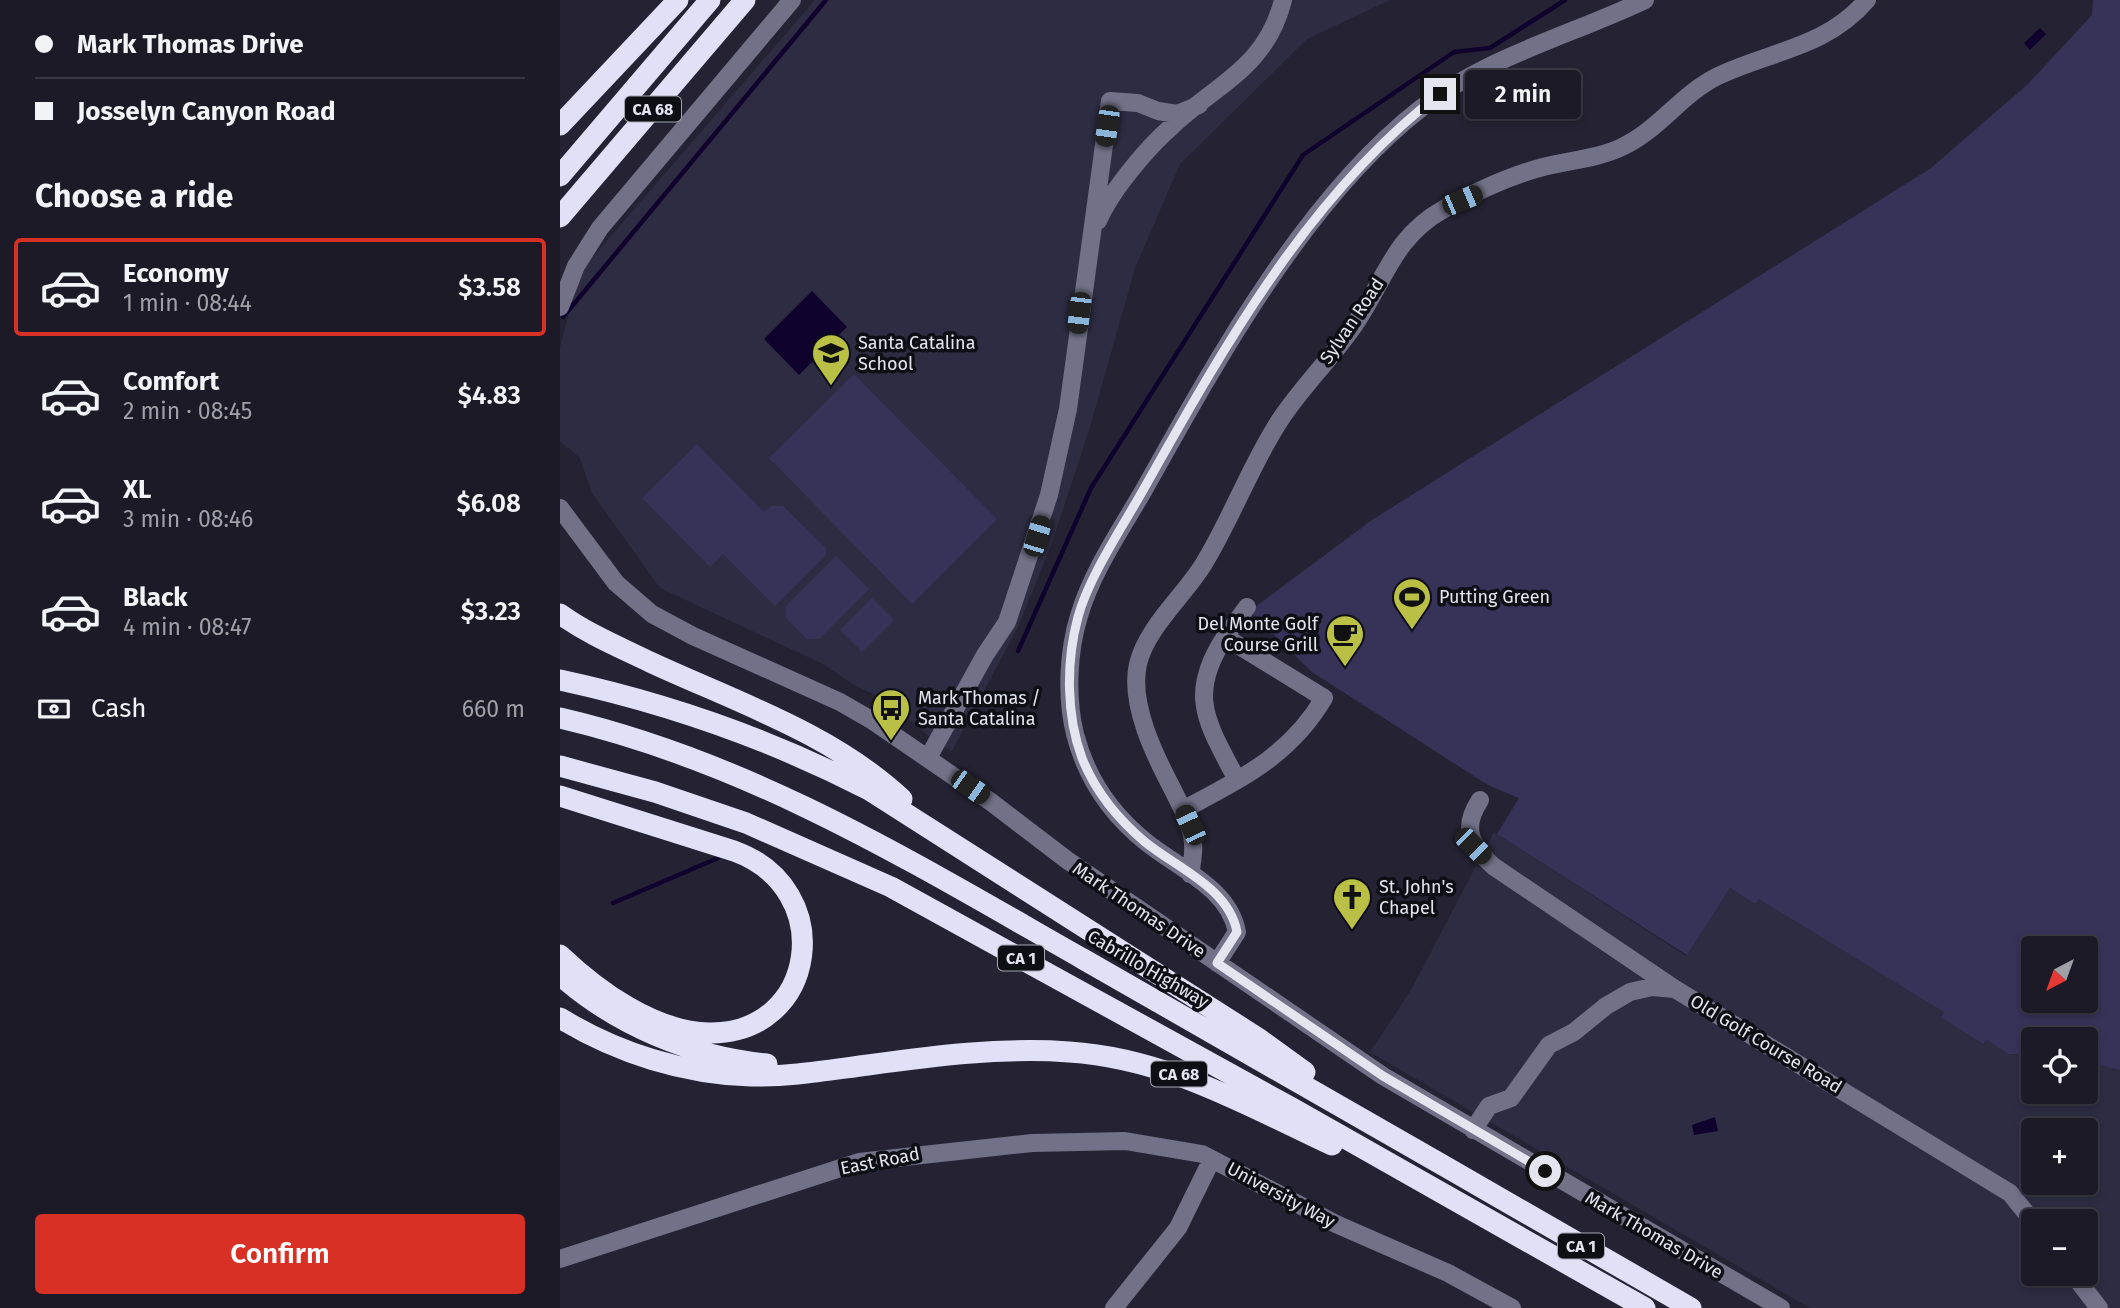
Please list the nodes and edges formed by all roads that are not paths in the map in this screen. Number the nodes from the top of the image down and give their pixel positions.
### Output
1 (678, 0) edge
2 (710, 0) edge
3 (746, 0) edge
4 (792, 0) edge
5 (1283, 0) edge
6 (1645, 0) edge
7 (1867, 0) edge
8 (1199, 105) junction
9 (1158, 111) junction
10 (560, 127) edge
11 (1163, 135) junction
12 (560, 176) edge
13 (560, 217) edge
14 (1093, 234) junction
15 (560, 307) edge
16 (560, 508) edge
17 (1247, 607) dead end
18 (560, 614) edge
19 (1225, 637) junction
20 (560, 680) edge
21 (560, 718) edge
22 (928, 758) junction
23 (560, 766) edge
24 (1237, 780) junction
25 (560, 796) edge
26 (1480, 800) dead end
27 (1183, 810) junction
28 (937, 831) junction
29 (1190, 874) junction
30 (560, 955) edge
31 (1217, 963) junction
32 (560, 975) edge
33 (1675, 989) junction
34 (560, 1018) edge
35 (875, 1064) junction
36 (1376, 1127) junction
37 (1473, 1130) junction
38 (1212, 1158) junction
39 (1458, 1202) junction
40 (2023, 1209) edge
41 (560, 1259) edge
42 (2082, 1286) edge
43 (1114, 1308) edge
44 (1512, 1308) edge
45 (1645, 1308) edge
46 (1691, 1308) edge
47 (1781, 1308) edge
48 (2099, 1308) edge

1 - 10 highway
2 - 12 highway, CA 68
3 - 13 highway, CA 68
4 - 15 street
5 - 8 street
6 - 29 street
7 - 27 street, Sylvan Road
8 - 9 street
8 - 11 street
9 - 11 street
9 - 14 street
11 - 14 street
14 - 22 street
16 - 22 street, Mark Thomas Drive
17 - 19 street
18 - 28 highway
19 - 24 street
19 - 24 street
20 - 28 highway
21 - 36 highway, Cabrillo Highway / CA 1
22 - 31 street, Mark Thomas Drive
23 - 39 highway, CA 1
24 - 27 street
25 - 30 highway
26 - 33 street
27 - 29 street, Sylvan Road
28 - 36 highway
29 - 31 street
31 - 37 street, Mark Thomas Drive
32 - 35 highway, CA 68
33 - 37 street, Old Golf Course Road
33 - 40 street, Old Golf Course Road
34 - 35 highway
35 - 39 highway, CA 68
36 - 46 highway, Cabrillo Highway / CA 1
37 - 47 street, Mark Thomas Drive
38 - 41 street, East Road
38 - 43 street, University Way
38 - 44 street, University Way
39 - 45 highway, CA 1
42 - 48 street

